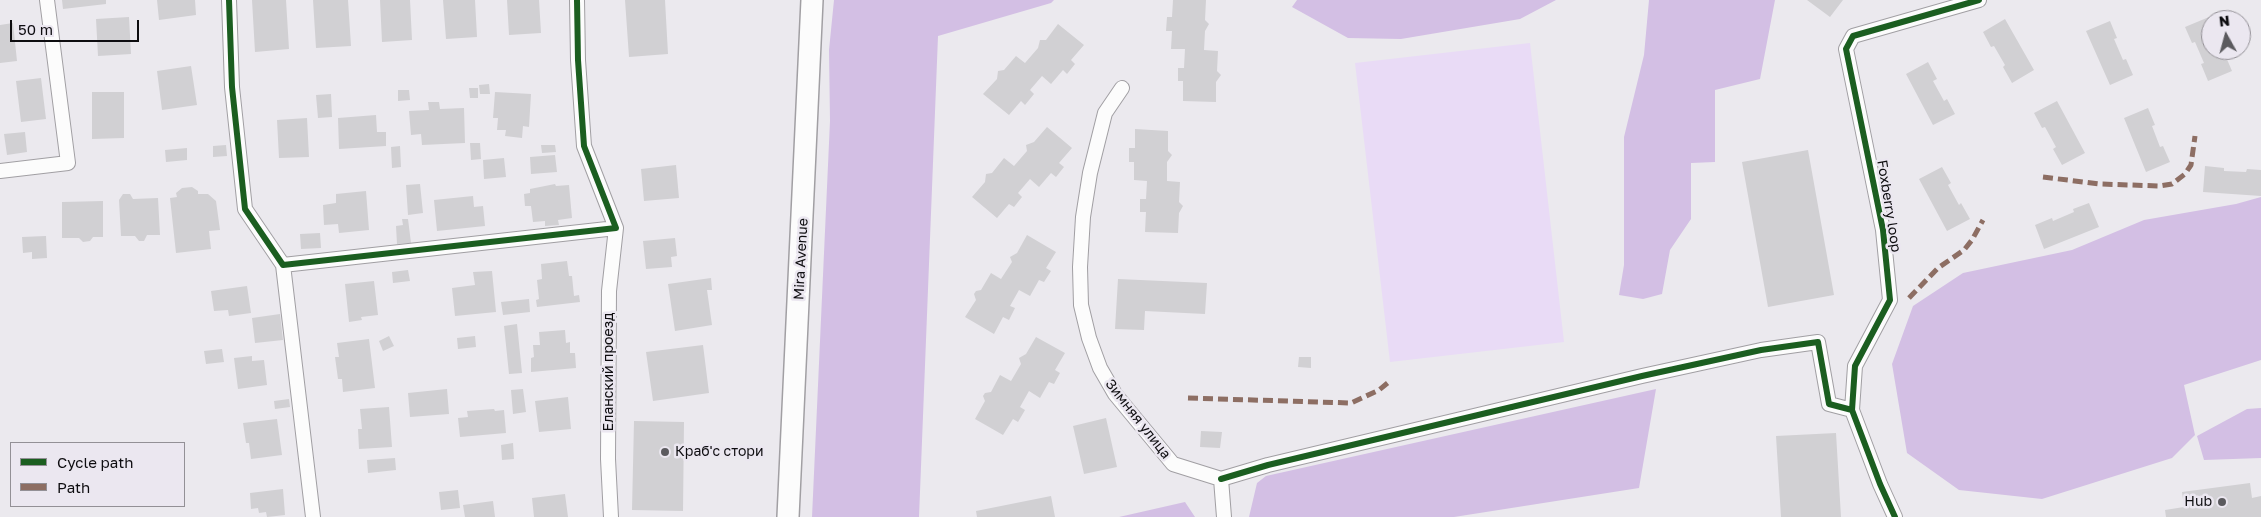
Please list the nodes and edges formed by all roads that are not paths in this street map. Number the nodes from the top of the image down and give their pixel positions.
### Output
1 (47, 0) edge
2 (229, 0) edge
3 (577, 0) edge
4 (812, 0) edge
5 (1979, 0) edge
6 (1122, 88) dead end
7 (0, 171) edge
8 (616, 228) junction
9 (283, 265) junction
10 (1852, 410) junction
11 (1221, 479) junction
12 (313, 517) edge
13 (611, 517) edge
14 (788, 517) edge
15 (1224, 517) edge
16 (1894, 517) edge

1 - 7 street
2 - 9 street
3 - 8 street
4 - 14 main road, Mira Avenue
5 - 10 street, Foxberry loop
6 - 11 street, Зимняя улица
8 - 9 street
8 - 13 street, Еланский проезд
9 - 12 street
10 - 11 street
10 - 16 street, Foxberry loop
11 - 15 street

